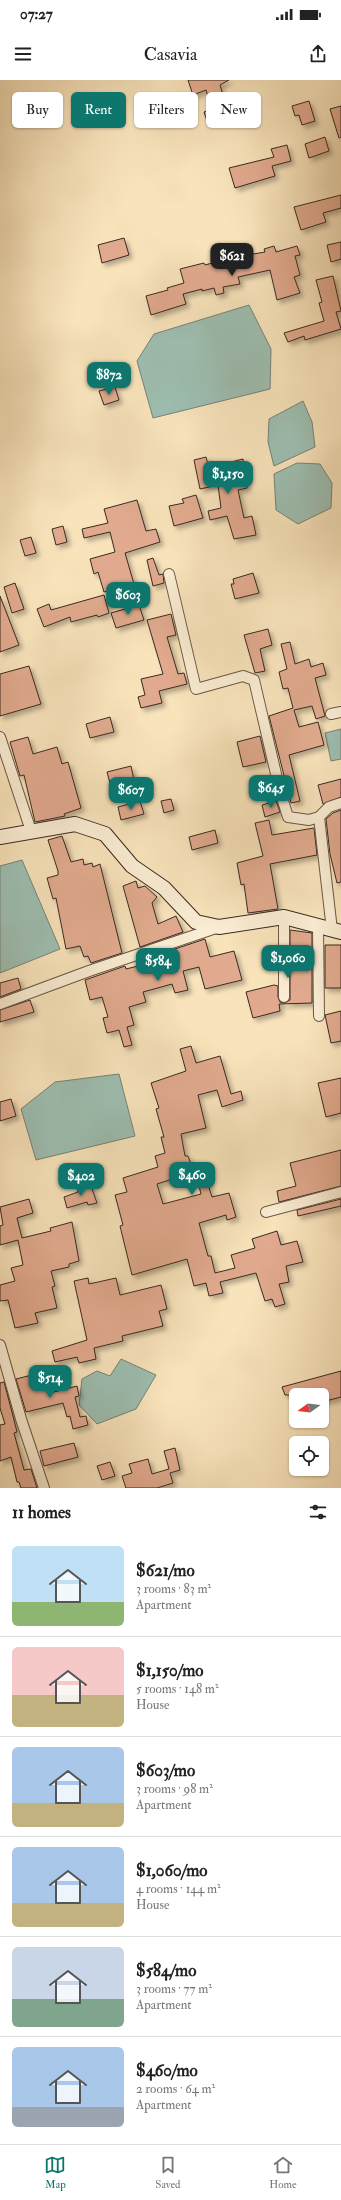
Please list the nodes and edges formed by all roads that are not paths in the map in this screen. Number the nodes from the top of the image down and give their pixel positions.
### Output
1 (169, 574) dead end
2 (0, 736) edge
3 (341, 803) edge
4 (319, 818) junction
5 (32, 831) junction
6 (0, 837) edge
7 (284, 917) junction
8 (318, 926) junction
9 (219, 927) junction
10 (337, 931) edge
11 (284, 997) dead end
12 (0, 1004) edge
13 (319, 1016) dead end
14 (341, 1192) edge
15 (266, 1212) dead end
16 (0, 1345) edge
17 (44, 1488) edge

1 - 4 street
2 - 5 street
3 - 4 street
4 - 10 street
5 - 6 street
5 - 9 street
7 - 8 street
7 - 9 street
7 - 11 street
8 - 10 street
8 - 13 street
9 - 12 street
14 - 15 street
16 - 17 street

